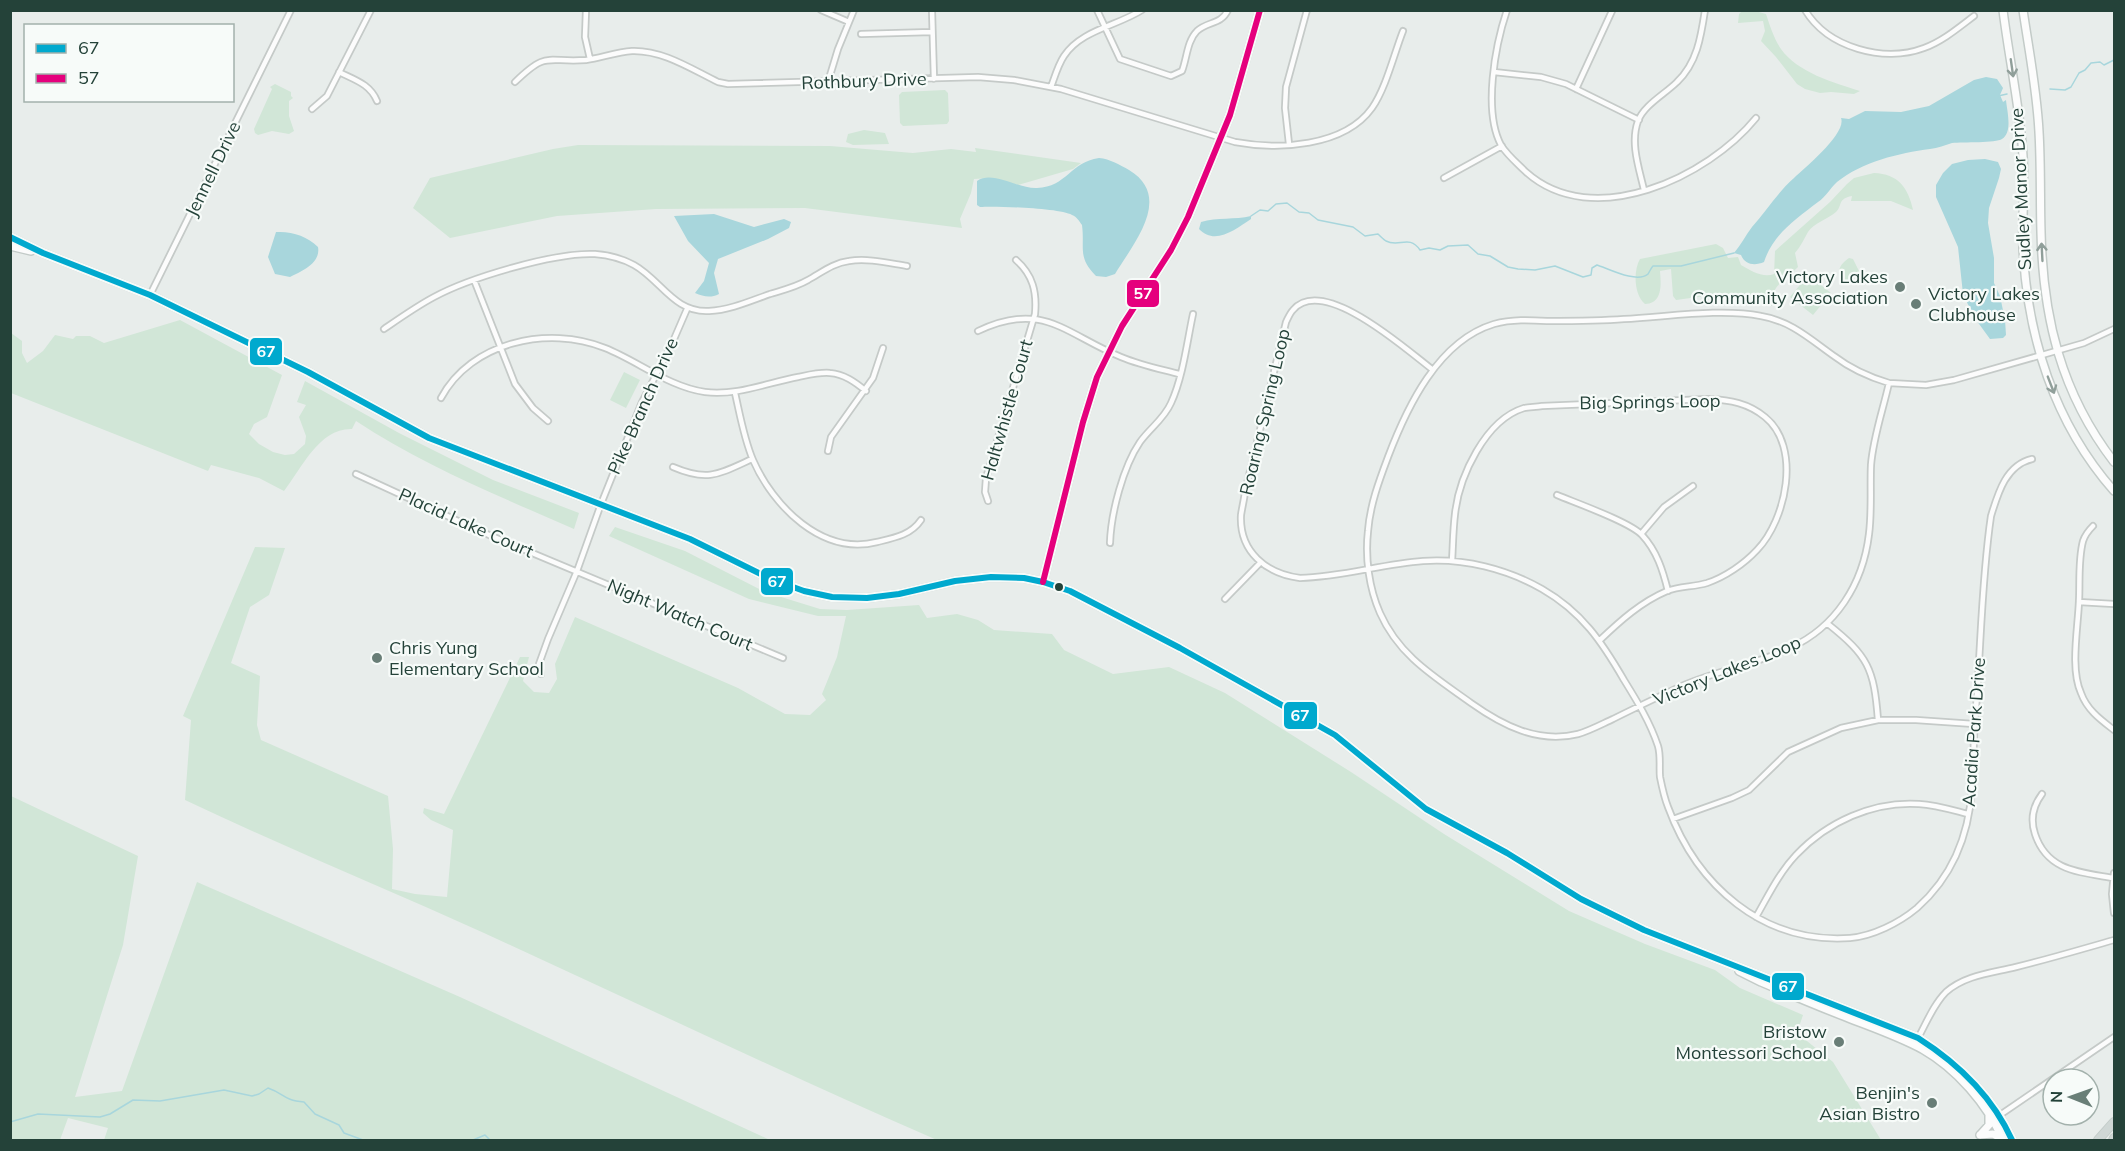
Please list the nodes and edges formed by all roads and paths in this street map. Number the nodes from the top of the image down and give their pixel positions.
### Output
1 (291, 10) edge
2 (371, 10) edge
3 (586, 10) edge
4 (821, 10) edge
5 (854, 10) edge
6 (932, 10) edge
7 (1097, 10) edge
8 (1142, 10) edge
9 (1228, 10) edge
10 (1260, 10) edge
11 (1307, 10) edge
12 (1507, 10) edge
13 (1705, 10) edge
14 (1805, 10) edge
15 (2003, 10) edge
16 (2022, 10) edge
17 (1612, 11) edge
18 (1974, 16) dead end
19 (849, 22) junction
20 (1105, 28) junction
21 (1403, 31) dead end
22 (932, 32) junction
23 (861, 34) dead end
24 (590, 59) junction
25 (339, 72) junction
26 (1494, 72) junction
27 (934, 79) junction
28 (515, 82) dead end
29 (828, 82) junction
30 (1052, 87) junction
31 (1576, 89) junction
32 (377, 101) dead end
33 (312, 109) dead end
34 (1756, 118) dead end
35 (1639, 120) junction
36 (1221, 139) junction
37 (1289, 144) junction
38 (1502, 146) junction
39 (1444, 178) dead end
40 (1644, 190) junction
41 (10, 237) edge
42 (10, 246) edge
43 (43, 253) junction
44 (1016, 260) dead end
45 (907, 266) dead end
46 (474, 280) junction
47 (150, 295) junction
48 (687, 309) junction
49 (1193, 314) dead end
50 (1034, 318) junction
51 (384, 329) dead end
52 (2115, 329) edge
53 (978, 331) dead end
54 (500, 348) junction
55 (883, 348) dead end
56 (2056, 351) junction
57 (1109, 352) junction
58 (2040, 355) junction
59 (1433, 370) junction
60 (657, 374) junction
61 (1179, 374) junction
62 (1889, 383) junction
63 (866, 391) junction
64 (735, 393) junction
65 (441, 398) dead end
66 (548, 421) dead end
67 (828, 451) dead end
68 (752, 459) junction
69 (2032, 459) dead end
70 (2115, 462) edge
71 (673, 467) dead end
72 (356, 474) dead end
73 (1694, 486) dead end
74 (2115, 491) edge
75 (1557, 495) dead end
76 (988, 501) dead end
77 (601, 504) junction
78 (921, 520) dead end
79 (2092, 526) dead end
80 (1641, 534) junction
81 (1110, 543) dead end
82 (1452, 561) junction
83 (1260, 563) junction
84 (1368, 570) junction
85 (577, 571) junction
86 (1043, 582) junction
87 (1668, 591) junction
88 (1225, 599) dead end
89 (2079, 602) junction
90 (2115, 604) edge
91 (1828, 624) junction
92 (1600, 640) junction
93 (783, 658) dead end
94 (541, 674) dead end
95 (1640, 706) junction
96 (1878, 720) junction
97 (1974, 724) junction
98 (2115, 730) edge
99 (2042, 794) dead end
100 (1968, 814) junction
101 (1673, 819) junction
102 (2114, 876) edge
103 (2115, 913) edge
104 (1756, 917) junction
105 (2115, 939) edge
106 (2115, 1037) edge
107 (1916, 1041) junction
108 (1989, 1115) junction
109 (2000, 1115) junction
110 (2115, 1122) edge
111 (2003, 1139) edge
112 (2012, 1140) edge
113 (2098, 1140) edge

1 - 47 street, Jennell Drive
2 - 25 street
3 - 24 street
4 - 19 street
5 - 19 street
6 - 22 street
7 - 20 street
8 - 20 street
9 - 20 street
10 - 36 main road
11 - 37 street
12 - 26 street
13 - 35 street
14 - 18 street
15 -> 58 main road, Sudley Manor Drive
56 -> 16 main road, Sudley Manor Drive
17 - 31 street
19 - 29 street
20 - 30 street
21 - 37 street, Rothbury Drive
22 - 23 street
22 - 27 street
24 - 28 street, Rothbury Drive
24 - 29 street, Rothbury Drive
25 - 32 street
25 - 33 street
26 - 31 street
26 - 38 street
27 - 29 street, Rothbury Drive
27 - 30 street, Rothbury Drive
30 - 36 street, Rothbury Drive
31 - 35 street
34 - 40 street
35 - 40 street
36 - 37 street, Rothbury Drive
36 - 57 main road
38 - 39 street
38 - 40 street
41 - 43 main road
42 - 43 main road
43 - 47 main road
44 - 50 street, Haltwhistle Court
45 - 48 street
46 - 48 street
46 - 51 street
46 - 54 street
47 - 77 main road
48 - 60 street, Pike Branch Drive
49 - 61 street
50 - 53 street
50 - 57 street
50 - 76 street, Haltwhistle Court
52 - 56 street, Victory Lakes Loop
54 - 60 street
54 - 65 street
54 - 66 street
55 - 63 street
56 - 58 street, Victory Lakes Loop
56 - 70 main road, Sudley Manor Drive
57 - 61 street
57 - 86 main road
58 - 62 street, Victory Lakes Loop
58 -> 74 main road, Sudley Manor Drive
59 - 62 street, Victory Lakes Loop
59 - 83 street, Roaring Spring Loop
59 - 84 street, Victory Lakes Loop
60 - 64 street
60 - 77 street, Pike Branch Drive
61 - 81 street
62 - 91 street, Victory Lakes Loop
63 - 64 street
63 - 67 street
64 - 68 street
68 - 71 street
68 - 78 street
69 - 97 street, Acadia Park Drive
72 - 85 street, Placid Lake Court
73 - 80 street
75 - 80 street
77 - 85 street, Pike Branch Drive
77 - 86 main road
79 - 89 street
80 - 87 street
82 - 84 street, Acadia Park Drive
82 - 87 street, Big Springs Loop
82 - 92 street, Acadia Park Drive
83 - 84 street
83 - 88 street
84 - 95 street, Victory Lakes Loop
85 - 93 street, Night Watch Court
85 - 94 street, Pike Branch Drive
86 - 107 main road
87 - 92 street, Big Springs Loop
89 - 90 street
89 - 98 street
91 - 95 street, Victory Lakes Loop
91 - 96 street
92 - 95 street, Acadia Park Drive
95 - 101 street, Acadia Park Drive
96 - 97 street
96 - 101 street
97 - 100 street, Acadia Park Drive
99 - 102 street
100 - 104 street
100 - 104 street, Acadia Park Drive
101 - 104 street, Acadia Park Drive
102 - 103 street
105 - 107 street
106 - 109 street
107 - 108 main road
107 - 109 main road
108 - 111 main road
108 - 111 main road
109 - 112 main road
110 - 113 main road

